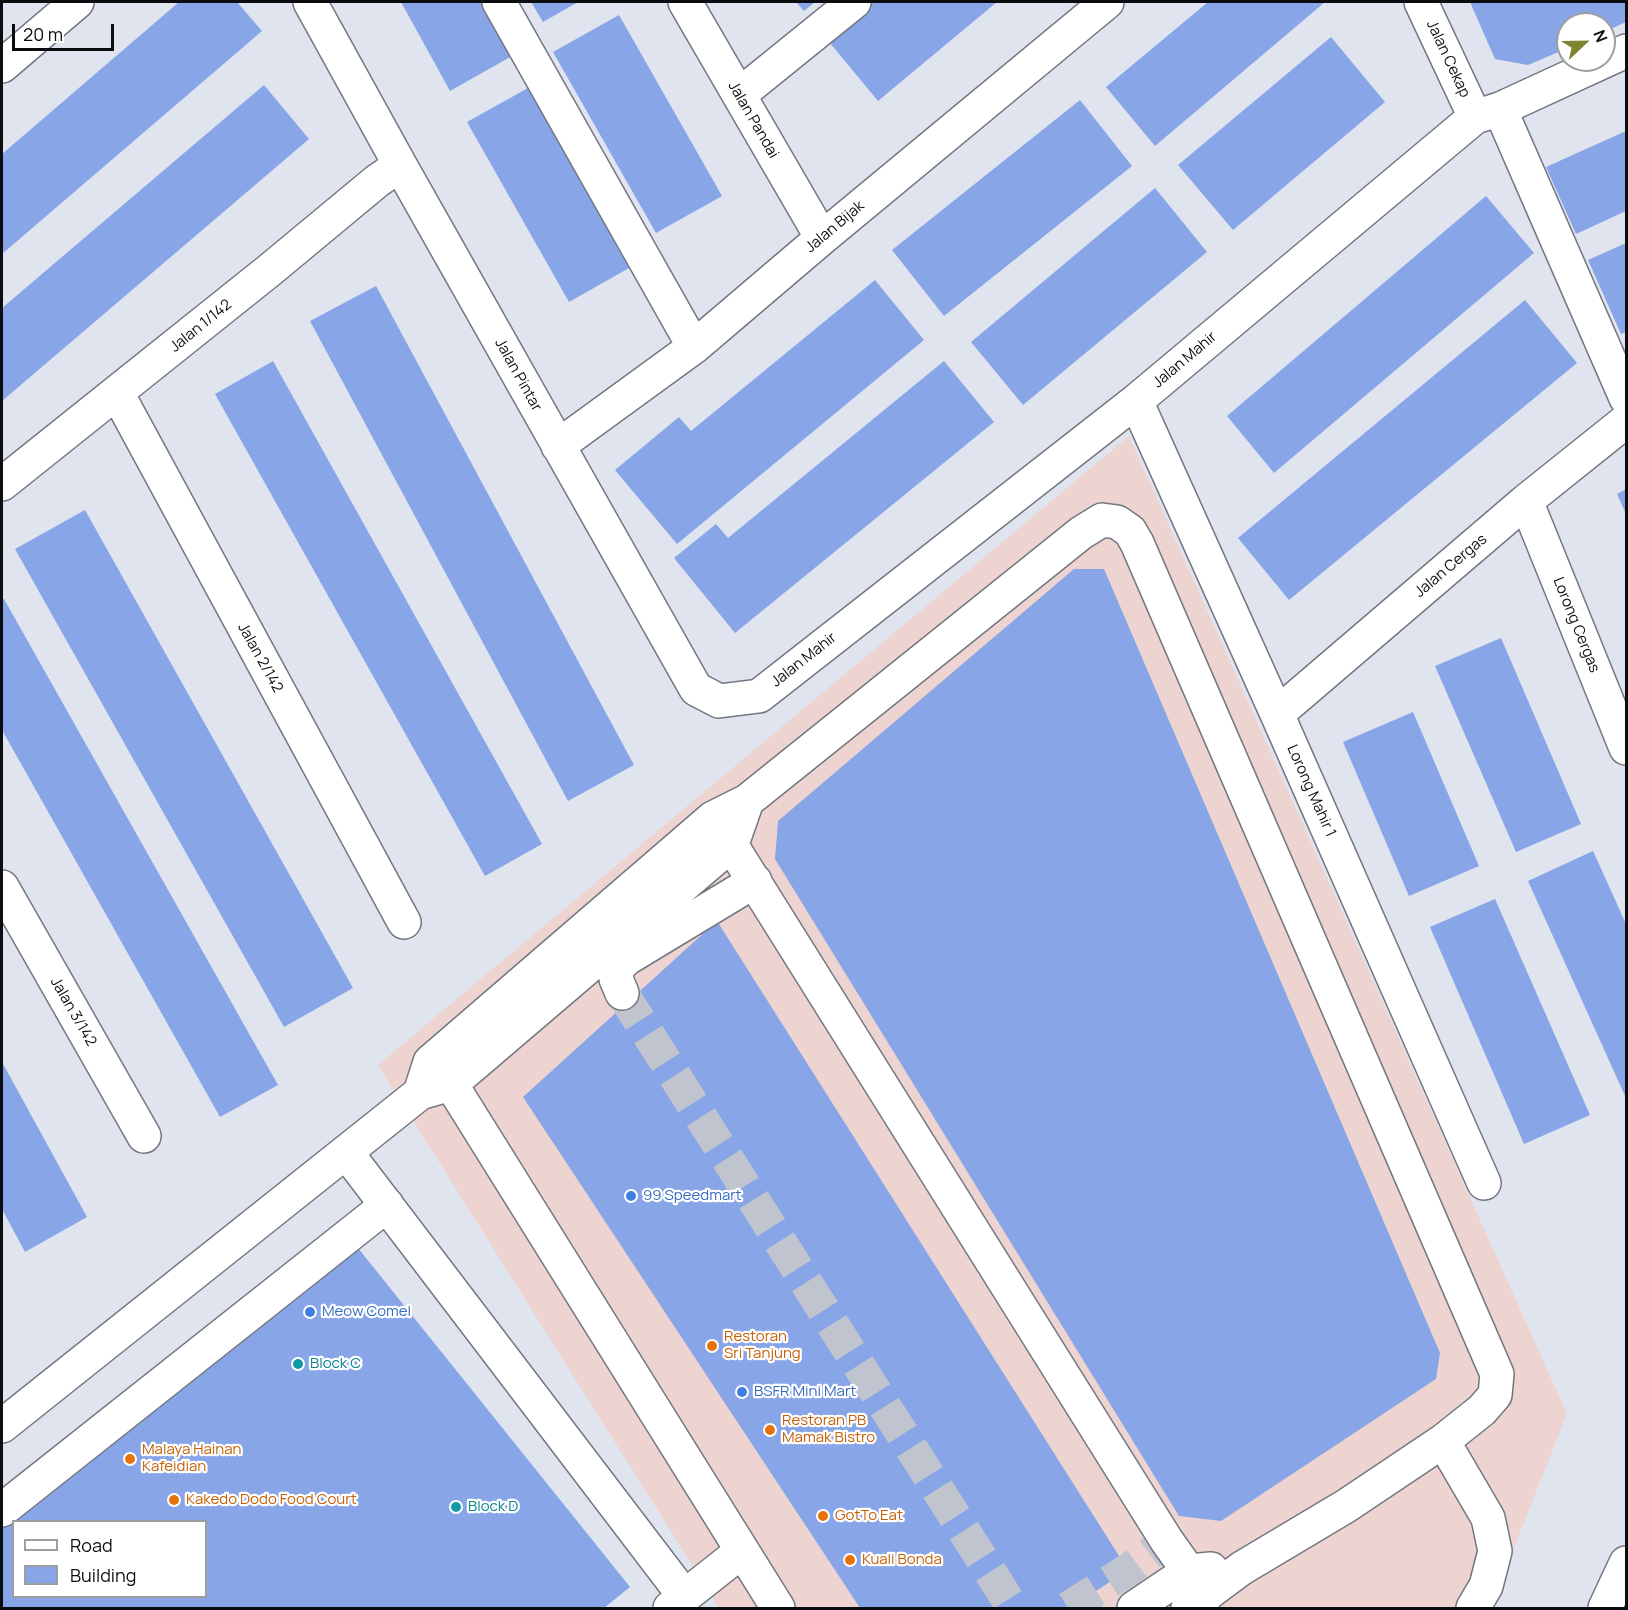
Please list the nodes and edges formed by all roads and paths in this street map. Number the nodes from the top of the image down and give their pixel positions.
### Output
1 (77, 2) edge
2 (310, 2) edge
3 (499, 2) edge
4 (685, 2) edge
5 (854, 2) edge
6 (1107, 2) edge
7 (1421, 2) edge
8 (1626, 51) edge
9 (2, 66) edge
10 (739, 95) junction
11 (1487, 113) junction
12 (400, 165) junction
13 (822, 238) junction
14 (694, 347) junction
15 (117, 393) junction
16 (1626, 398) edge
17 (1136, 401) junction
18 (1626, 421) edge
19 (558, 446) junction
20 (2, 484) edge
21 (1526, 501) junction
22 (759, 696) joint
23 (1277, 714) junction
24 (1626, 748) edge
25 (747, 801) junction
26 (713, 818) junction
27 (732, 844) junction
28 (755, 880) junction
29 (2, 887) edge
30 (404, 922) dead end
31 (622, 993) tunnel mouth
32 (440, 1073) junction
33 (144, 1136) dead end
34 (346, 1152) junction
35 (1484, 1183) dead end
36 (387, 1205) junction
37 (2, 1426) edge
38 (1443, 1441) junction
39 (2, 1510) edge
40 (742, 1551) junction
41 (1626, 1563) edge
42 (1626, 1580) edge
43 (1194, 1592) edge
44 (678, 1603) edge
45 (777, 1608) edge
46 (1135, 1608) edge
47 (1473, 1608) edge
48 (1605, 1608) edge
49 (1620, 1608) edge

1 - 9 main road
2 - 12 main road, Jalan Pintar
3 - 14 main road
4 - 10 main road, Jalan Pandai
5 - 10 main road
6 - 13 main road, Jalan Bijak
7 - 11 main road, Jalan Cekap
8 - 11 main road, Jalan Mahir
10 - 13 main road, Jalan Pandai
11 - 16 main road, Jalan Cekap
11 - 17 main road, Jalan Mahir
12 - 15 main road, Jalan 1/142
12 - 19 main road, Jalan Pintar
13 - 14 main road, Jalan Bijak
14 - 19 main road, Jalan Bijak
15 - 20 main road, Jalan 1/142
15 - 30 main road, Jalan 2/142
17 - 22 main road, Jalan Mahir
17 - 23 main road, Lorong Mahir 1
18 - 21 main road, Jalan Cergas
19 - 22 main road, Jalan Pintar
21 - 23 main road, Jalan Cergas
21 - 24 main road, Lorong Cergas
23 - 35 main road, Lorong Mahir 1
25 - 26 main road
25 - 27 main road
25 - 38 main road
26 - 27 main road
26 - 32 main road
27 - 28 main road
27 - 32 main road
28 - 31 main road
28 - 43 main road
29 - 33 main road, Jalan 3/142
32 - 34 main road
32 - 40 main road
34 - 36 main road
34 - 37 main road
36 - 39 main road
36 - 44 main road
38 - 43 main road
38 - 47 main road
40 - 44 main road
40 - 45 main road
41 - 48 main road
42 - 49 main road
43 - 46 main road

